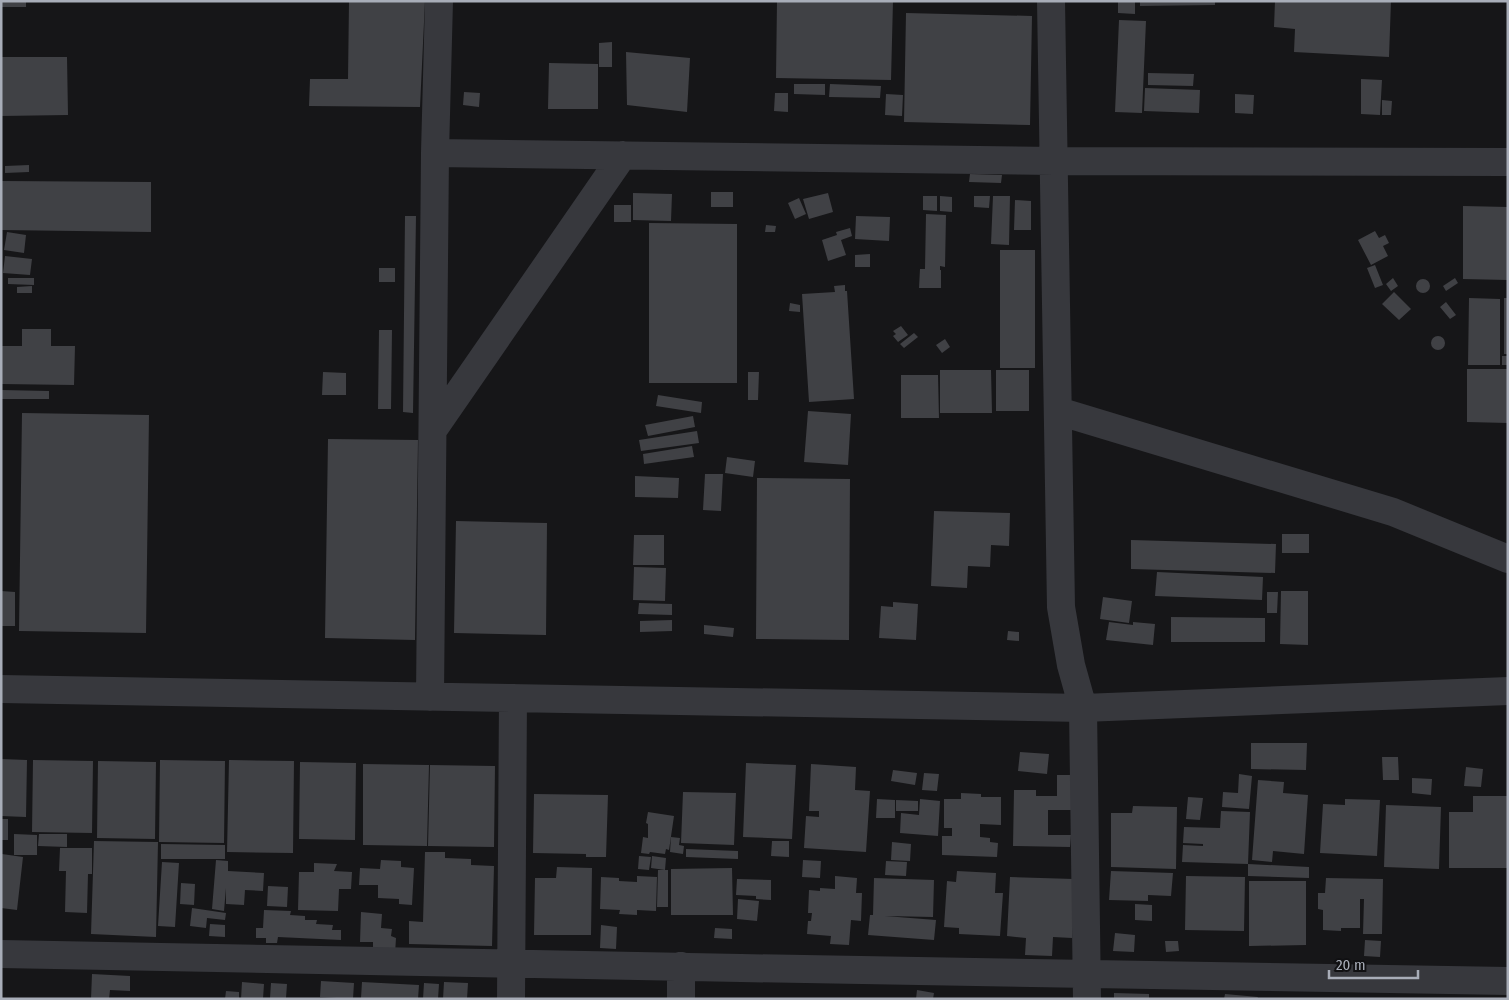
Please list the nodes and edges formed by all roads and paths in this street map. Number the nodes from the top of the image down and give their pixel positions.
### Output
1 (439, 1) edge
2 (1050, 1) edge
3 (435, 153) junction
4 (623, 155) junction
5 (1054, 161) junction
6 (1508, 162) edge
7 (1058, 411) junction
8 (432, 430) junction
9 (1508, 559) edge
10 (1, 689) edge
11 (1508, 691) edge
12 (430, 696) junction
13 (514, 698) junction
14 (1083, 708) junction
15 (1, 954) edge
16 (511, 963) junction
17 (681, 966) junction
18 (1508, 981) edge
19 (1087, 987) edge
20 (511, 999) edge
21 (681, 999) edge

1 - 3 street
2 - 5 street
3 - 4 street
3 - 8 street
4 - 5 street
4 - 8 street
5 - 6 street
5 - 7 street
7 - 9 street
7 - 14 street
8 - 12 street
10 - 12 street
11 - 14 street
12 - 13 street
13 - 14 street
13 - 16 street
14 - 19 street
15 - 16 street
16 - 17 street
16 - 20 street
17 - 19 street
17 - 21 street
18 - 19 street

